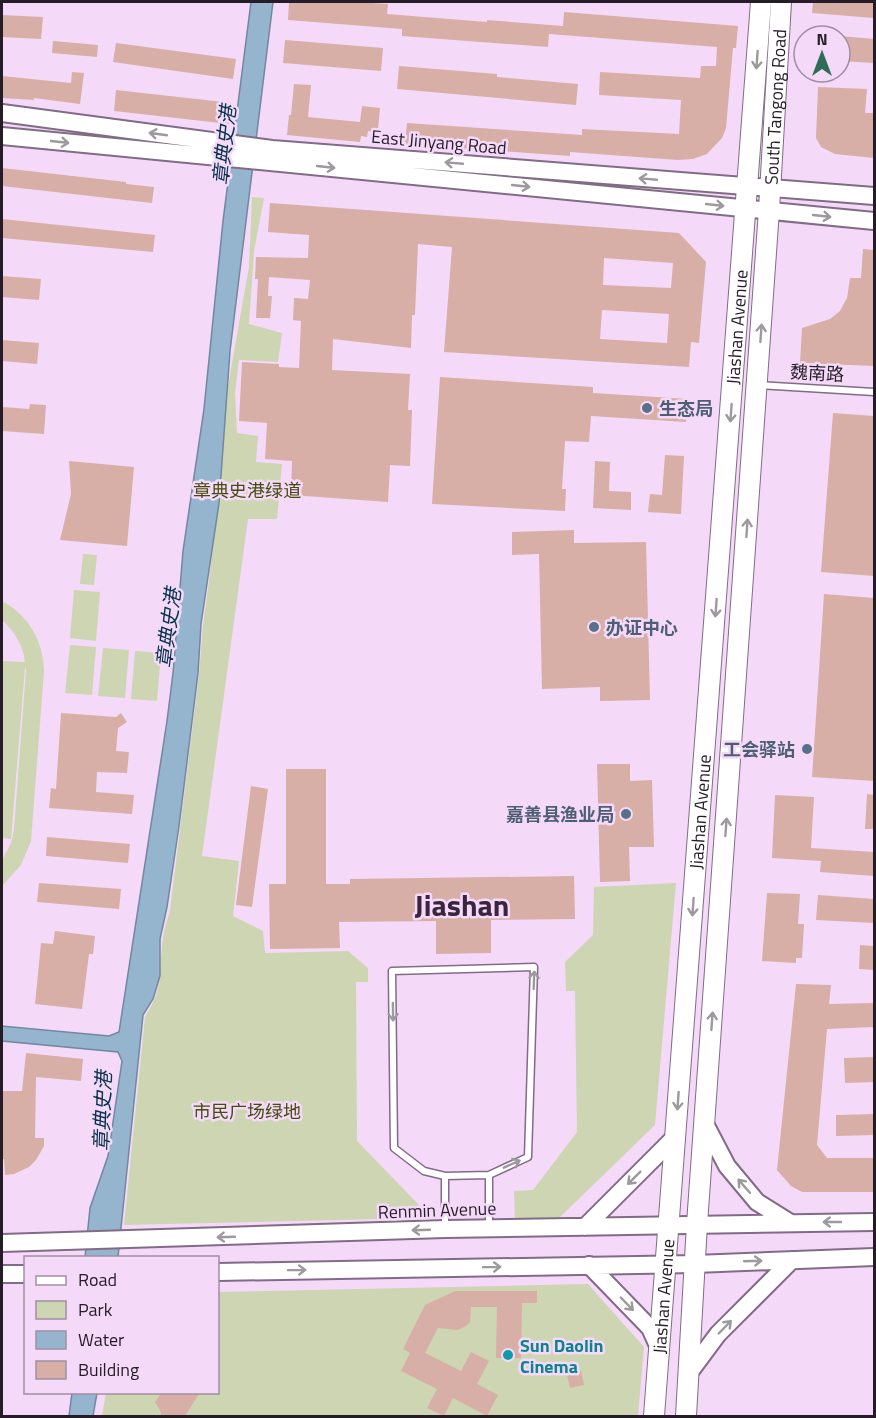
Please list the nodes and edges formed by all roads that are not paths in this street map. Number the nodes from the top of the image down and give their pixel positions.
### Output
1 (761, 2) edge
2 (781, 2) edge
3 (2, 113) edge
4 (2, 136) edge
5 (215, 150) junction
6 (270, 155) junction
7 (748, 187) junction
8 (771, 188) junction
9 (874, 196) edge
10 (747, 208) junction
11 (769, 210) junction
12 (874, 221) edge
13 (758, 385) junction
14 (874, 392) edge
15 (704, 1122) junction
16 (676, 1137) junction
17 (489, 1175) junction
18 (445, 1176) junction
19 (789, 1222) junction
20 (874, 1222) edge
21 (697, 1224) junction
22 (669, 1225) junction
23 (585, 1227) junction
24 (489, 1228) junction
25 (445, 1229) junction
26 (2, 1244) edge
27 (874, 1257) edge
28 (792, 1260) junction
29 (666, 1264) junction
30 (694, 1264) junction
31 (589, 1265) junction
32 (219, 1272) edge
33 (2, 1274) edge
34 (24, 1274) edge
35 (660, 1348) junction
36 (688, 1373) junction
37 (654, 1416) edge
38 (686, 1416) edge

1 -> 7 main road, South Tangong Road
2 - 8 main road, South Tangong Road
5 -> 3 main road, East Jinyang Road
4 -> 5 main road, East Jinyang Road
5 - 6 main road, East Jinyang Road
7 -> 6 main road, East Jinyang Road
6 -> 10 main road, East Jinyang Road
7 - 8 main road, East Jinyang Road
7 - 10 main road, South Tangong Road
8 - 9 main road, East Jinyang Road
8 - 11 main road, South Tangong Road
10 - 11 main road, East Jinyang Road
10 -> 16 main road, Jiashan Avenue
11 -> 12 main road, East Jinyang Road
13 -> 11 main road, Jiashan Avenue
13 - 14 lane, 魏南路
15 -> 13 main road, Jiashan Avenue
19 -> 15 main road
15 - 21 main road, Jiashan Avenue
16 - 22 main road, Jiashan Avenue
16 -> 23 main road
17 - 18 lane
17 -> 18 lane
17 - 24 lane
18 - 25 lane
20 -> 19 main road, Renmin Avenue
19 - 21 main road, Renmin Avenue
21 - 22 main road, Renmin Avenue
21 - 30 main road, Jiashan Avenue
22 - 23 main road, Renmin Avenue
22 - 29 main road, Jiashan Avenue
23 - 24 main road, Renmin Avenue
24 - 25 main road, Renmin Avenue
25 -> 26 main road, Renmin Avenue
27 - 28 main road
30 -> 28 main road
36 -> 28 main road
29 - 30 main road
29 - 31 main road
29 - 35 main road, Jiashan Avenue
30 - 36 main road, Jiashan Avenue
32 -> 31 main road
31 -> 35 main road
33 - 34 main road
35 - 37 main road, Jiashan Avenue
36 - 38 main road, Jiashan Avenue

